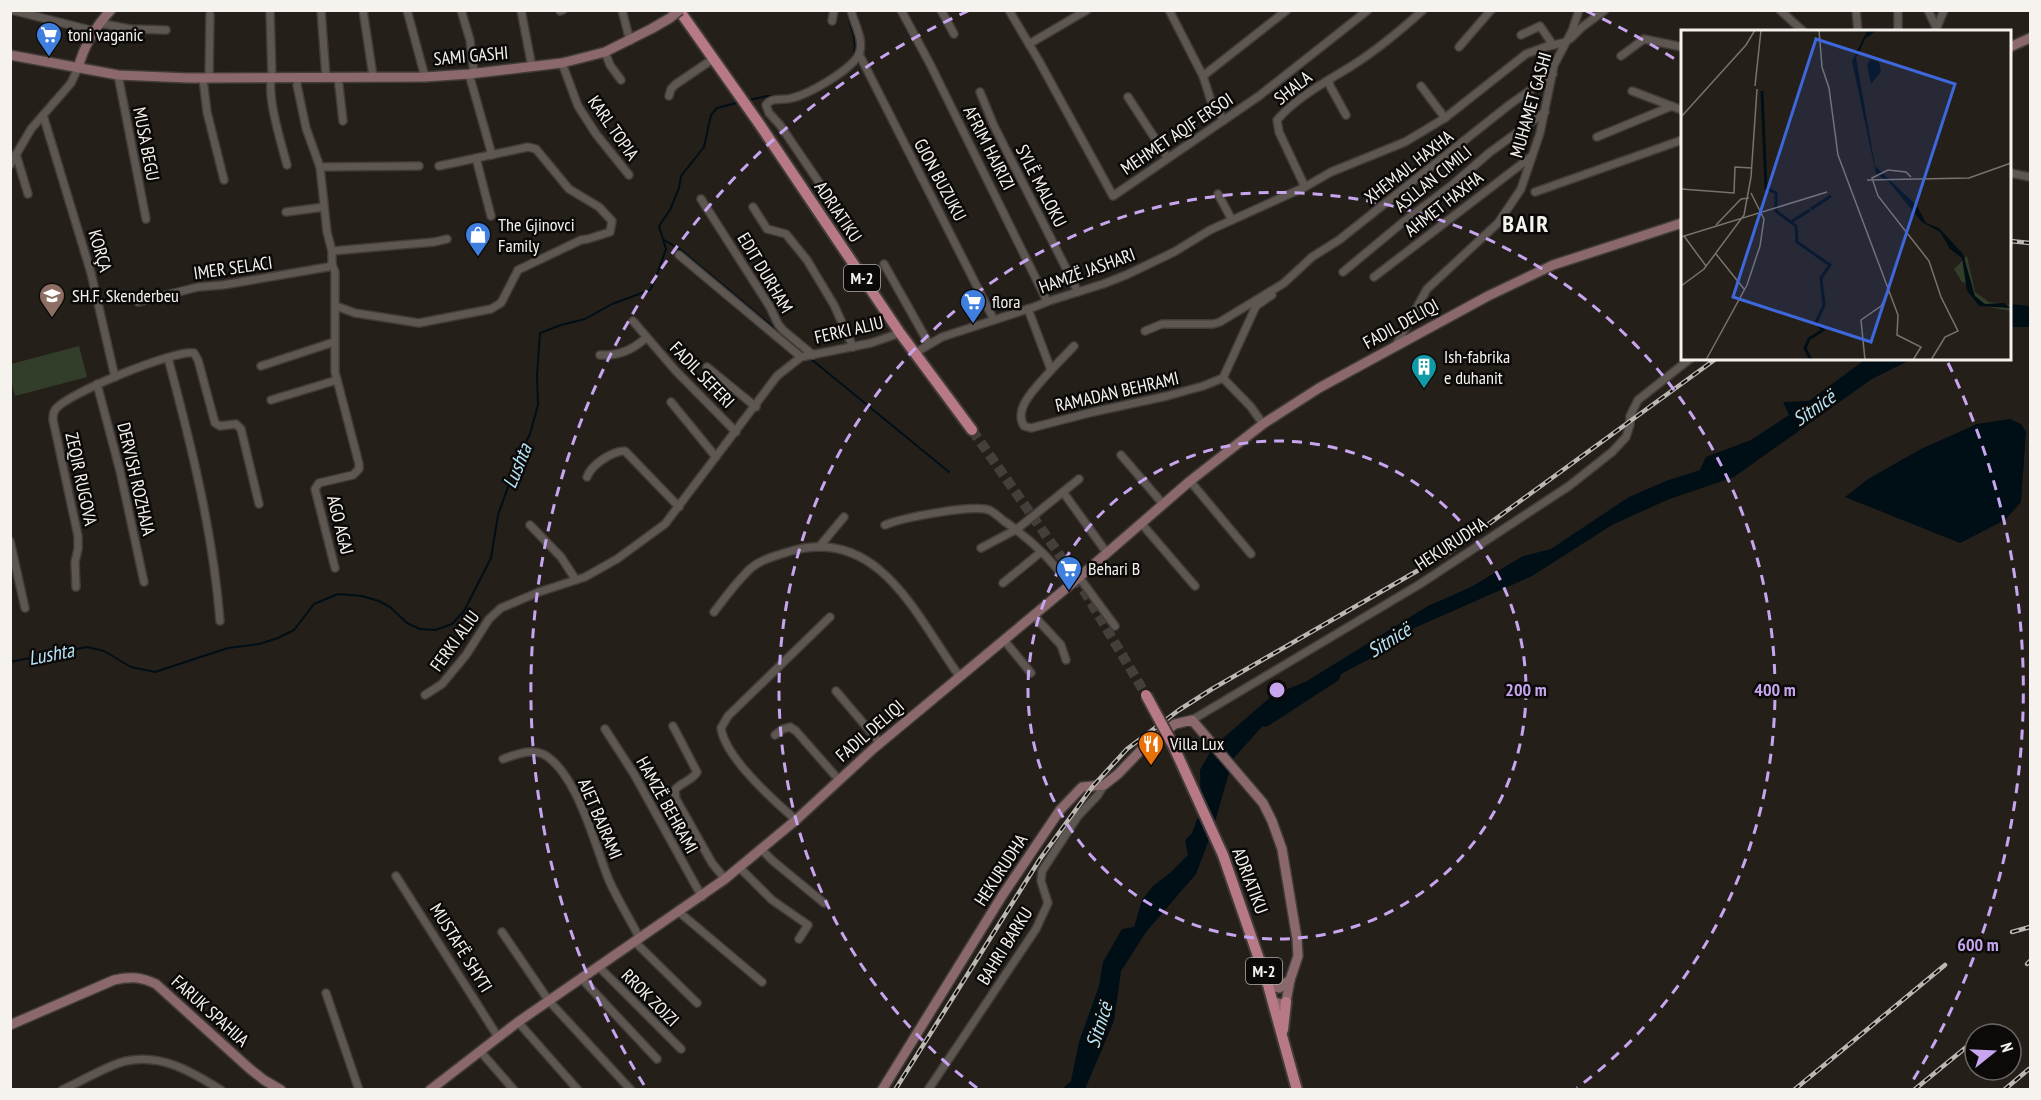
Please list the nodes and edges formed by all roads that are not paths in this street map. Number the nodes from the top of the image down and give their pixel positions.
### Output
1 (11, 10) edge
2 (111, 10) edge
3 (270, 10) edge
4 (321, 10) edge
5 (363, 10) edge
6 (407, 10) edge
7 (461, 10) edge
8 (521, 10) edge
9 (622, 10) edge
10 (680, 10) edge
11 (834, 10) edge
12 (851, 10) edge
13 (901, 10) edge
14 (941, 10) edge
15 (1087, 10) edge
16 (1169, 10) edge
17 (1287, 10) edge
18 (1368, 10) edge
19 (1409, 10) edge
20 (1423, 10) edge
21 (1491, 10) edge
22 (1579, 10) edge
23 (1605, 10) edge
24 (1780, 10) edge
25 (1856, 10) edge
26 (1898, 10) edge
27 (1928, 10) edge
28 (1944, 10) edge
29 (1010, 12) dead end
30 (210, 15) dead end
31 (1416, 17) junction
32 (832, 21) dead end
33 (96, 27) junction
34 (1936, 29) edge
35 (166, 30) dead end
36 (1802, 30) edge
37 (1858, 30) edge
38 (1898, 30) edge
39 (954, 34) dead end
40 (1521, 34) dead end
41 (2031, 38) edge
42 (630, 41) junction
43 (1029, 44) junction
44 (1565, 44) junction
45 (1553, 45) junction
46 (1459, 47) dead end
47 (1681, 47) edge
48 (2011, 47) edge
49 (605, 52) junction
50 (859, 54) junction
51 (10, 55) edge
52 (1621, 56) dead end
53 (713, 59) junction
54 (562, 63) junction
55 (532, 67) junction
56 (78, 68) junction
57 (472, 73) junction
58 (1553, 74) junction
59 (118, 75) junction
60 (373, 76) junction
61 (425, 76) junction
62 (1203, 76) junction
63 (272, 77) junction
64 (298, 77) junction
65 (326, 77) junction
66 (338, 77) junction
67 (206, 78) junction
68 (621, 80) dead end
69 (1329, 80) junction
70 (1420, 86) dead end
71 (1632, 91) dead end
72 (980, 92) dead end
73 (669, 96) dead end
74 (1128, 97) dead end
75 (1672, 106) junction
76 (1681, 109) edge
77 (1545, 112) junction
78 (43, 115) junction
79 (1346, 115) dead end
80 (1445, 118) junction
81 (1224, 120) junction
82 (343, 121) dead end
83 (1598, 137) dead end
84 (1681, 141) edge
85 (16, 154) junction
86 (492, 155) junction
87 (1533, 155) junction
88 (476, 158) junction
89 (1167, 158) junction
90 (10, 165) edge
91 (287, 165) dead end
92 (419, 166) dead end
93 (439, 166) dead end
94 (320, 167) junction
95 (2011, 173) edge
96 (629, 176) dead end
97 (2031, 177) edge
98 (224, 180) dead end
99 (1305, 187) junction
100 (1535, 192) dead end
101 (28, 194) dead end
102 (1218, 194) dead end
103 (701, 199) dead end
104 (324, 207) junction
105 (753, 207) dead end
106 (286, 212) dead end
107 (491, 216) dead end
108 (146, 219) dead end
109 (1232, 220) junction
110 (846, 222) dead end
111 (1681, 224) edge
112 (447, 239) dead end
113 (332, 252) junction
114 (679, 255) dead end
115 (332, 264) junction
116 (884, 264) dead end
117 (1342, 272) dead end
118 (1374, 277) dead end
119 (1284, 283) junction
120 (1078, 292) junction
121 (1047, 301) junction
122 (138, 302) dead end
123 (336, 306) junction
124 (1028, 309) junction
125 (994, 320) junction
126 (633, 321) dead end
127 (1145, 331) dead end
128 (900, 333) junction
129 (646, 338) junction
130 (334, 342) junction
131 (929, 344) junction
132 (1396, 345) junction
133 (1074, 346) dead end
134 (854, 347) junction
135 (915, 353) junction
136 (600, 355) dead end
137 (807, 356) junction
138 (168, 358) junction
139 (1688, 360) edge
140 (261, 366) dead end
141 (707, 367) dead end
142 (1052, 370) junction
143 (115, 377) junction
144 (1223, 378) junction
145 (337, 380) junction
146 (97, 384) junction
147 (271, 400) dead end
148 (671, 402) dead end
149 (756, 407) junction
150 (1263, 424) junction
151 (972, 430) tunnel mouth
152 (736, 432) junction
153 (1122, 455) dead end
154 (716, 457) junction
155 (587, 477) dead end
156 (1079, 479) dead end
157 (1190, 481) junction
158 (1063, 492) junction
159 (259, 504) dead end
160 (1163, 504) junction
161 (679, 507) junction
162 (844, 517) dead end
163 (1141, 523) junction
164 (530, 525) dead end
165 (885, 525) dead end
166 (1017, 530) junction
167 (10, 542) edge
168 (819, 547) junction
169 (981, 549) dead end
170 (1041, 552) junction
171 (1107, 553) junction
172 (1251, 554) dead end
173 (335, 568) dead end
174 (1079, 577) junction
175 (576, 580) junction
176 (144, 582) dead end
177 (1004, 584) dead end
178 (1070, 585) junction
179 (1195, 586) dead end
180 (76, 587) dead end
181 (25, 608) dead end
182 (714, 612) dead end
183 (1033, 615) junction
184 (830, 616) dead end
185 (220, 621) dead end
186 (1115, 626) dead end
187 (1004, 640) junction
188 (1066, 660) dead end
189 (1031, 673) dead end
190 (960, 677) junction
191 (836, 691) dead end
192 (1146, 695) tunnel mouth
193 (425, 696) dead end
194 (1192, 720) junction
195 (673, 726) dead end
196 (605, 729) dead end
197 (775, 735) dead end
198 (880, 743) junction
199 (503, 759) dead end
200 (839, 780) junction
201 (1104, 785) junction
202 (796, 820) junction
203 (761, 849) junction
204 (739, 867) junction
205 (396, 876) dead end
206 (724, 879) junction
207 (702, 897) junction
208 (824, 903) dead end
209 (679, 912) junction
210 (502, 932) dead end
211 (799, 939) dead end
212 (638, 941) junction
213 (599, 967) junction
214 (582, 979) junction
215 (1290, 981) junction
216 (762, 982) dead end
217 (1268, 985) junction
218 (326, 993) dead end
219 (549, 1001) junction
220 (1273, 1002) junction
221 (1286, 1002) junction
222 (697, 1003) dead end
223 (518, 1022) junction
224 (10, 1025) edge
225 (1282, 1033) junction
226 (498, 1037) junction
227 (681, 1049) dead end
228 (480, 1050) junction
229 (657, 1059) dead end
230 (62, 1089) edge
231 (221, 1089) edge
232 (281, 1089) edge
233 (359, 1089) edge
234 (433, 1089) edge
235 (514, 1089) edge
236 (578, 1089) edge
237 (631, 1089) edge
238 (882, 1089) edge
239 (928, 1089) edge
240 (1297, 1089) edge

1 - 33 street
2 - 33 street
3 - 63 street
4 - 65 street
5 - 60 street
6 - 61 street
7 - 57 street
8 - 55 street
9 - 42 street
10 - 42 street, SAMI GASHI, bridge
10 - 53 main road, ADRIATIKU / M-2
11 - 32 street
12 - 50 street, GJON BUZUKU
13 - 121 street, AFRIM HAJRIZI
14 - 39 street
15 - 43 street
16 - 62 street
17 - 62 street
18 - 81 street, MEHMET AQIF ERSOI
19 - 31 street
20 - 31 street, SHALA
21 - 46 street
22 - 44 street, MUHAMET GASHI
23 - 44 street
24 - 36 street
25 - 37 street
26 - 38 street
27 - 34 street
28 - 34 street
29 - 43 street, MEHMET AQIF ERSOI
30 - 67 street
31 - 69 street, SHALA
33 - 35 street
33 - 56 street
40 - 45 street
41 - 48 street
42 - 49 street, SAMI GASHI
43 - 89 street, MEHMET AQIF ERSOI
44 - 45 street, HAMZË JASHARI
44 - 58 street, MUHAMET GASHI
45 - 80 street, HAMZË JASHARI
47 - 52 street
49 - 54 street, SAMI GASHI
49 - 68 street
50 - 110 street
50 - 125 street, GJON BUZUKU
51 - 56 street, SAMI GASHI
53 - 73 street
53 - 128 main road, ADRIATIKU / M-2
54 - 55 street, SAMI GASHI
54 - 96 street, KARL TOPIA
55 - 57 street, SAMI GASHI
56 - 59 street, SAMI GASHI
56 - 78 street
57 - 61 street, SAMI GASHI
57 - 86 street
58 - 77 street, MUHAMET GASHI
58 - 119 street, XHEMAJL HAXHA
59 - 67 street, SAMI GASHI
59 - 108 street, MUSA BEGU
60 - 61 street, SAMI GASHI
60 - 66 street, SAMI GASHI
62 - 81 street
63 - 64 street, SAMI GASHI
63 - 67 street, SAMI GASHI
63 - 91 street
64 - 65 street, SAMI GASHI
64 - 94 street, AGO AGAJ
65 - 66 street, SAMI GASHI
66 - 82 street
67 - 98 street
69 - 79 street, SHALA
69 - 99 street, SHALA
70 - 80 street
71 - 75 street
72 - 120 street, SYLË MALOKU
74 - 89 street
75 - 76 street
75 - 83 street
77 - 87 street, MUHAMET GASHI
77 - 117 street, ASLLAN CIMILI
78 - 85 street
78 - 143 street, KORÇA
80 - 99 street, HAMZË JASHARI
81 - 89 street, MEHMET AQIF ERSOI
84 - 100 street
85 - 90 street
85 - 101 street
86 - 88 street
86 - 123 street
87 - 118 street, AHMET HAXHA
87 - 132 street, MUHAMET GASHI
88 - 93 street
88 - 107 street
92 - 94 street
94 - 104 street, AGO AGAJ
95 - 97 street
99 - 109 street, HAMZË JASHARI
102 - 109 street
103 - 137 street, EDIT DURHAM
104 - 106 street
104 - 113 street, AGO AGAJ
105 - 134 street
109 - 120 street, HAMZË JASHARI
111 - 132 street, FADIL DELIQI
112 - 113 street
113 - 115 street, AGO AGAJ
114 - 137 street
115 - 122 street, IMER SELACI
115 - 123 street, AGO AGAJ
116 - 131 street
119 - 127 street, XHEMAJL HAXHA
119 - 144 street, XHEMAJL HAXHA
120 - 121 street, HAMZË JASHARI
121 - 124 street, HAMZË JASHARI
123 - 130 street, AGO AGAJ
124 - 125 street, HAMZË JASHARI
124 - 142 street, RAMADAN BEHRAMI
125 - 131 street, HAMZË JASHARI
126 - 129 street, FADIL SEFERI
128 - 134 street, FERKI ALIU
128 - 135 main road, ADRIATIKU / M-2
129 - 136 street, FADIL SEFERI
129 - 152 street, FADIL SEFERI
130 - 140 street
130 - 145 street, AGO AGAJ
131 - 135 street, HAMZË JASHARI
132 - 150 street, FADIL DELIQI
133 - 142 street, RAMADAN BEHRAMI
134 - 137 street, FERKI ALIU
135 - 151 main road, ADRIATIKU / M-2
137 - 149 street, FERKI ALIU
138 - 143 street
138 - 159 street
138 - 185 street
139 - 194 street, HEKURUDHA
141 - 149 street
142 - 144 street, RAMADAN BEHRAMI
143 - 146 street, ZEQIR RUGOVA
144 - 150 street
145 - 147 street
145 - 173 street, AGO AGAJ
146 - 176 street, DERVISH ROZHAJA
146 - 180 street, ZEQIR RUGOVA
148 - 154 street
149 - 152 street, FERKI ALIU
150 - 157 street, FADIL DELIQI
152 - 154 street, FERKI ALIU
153 - 160 street
154 - 161 street, FERKI ALIU
155 - 161 street
156 - 158 street
157 - 160 street, FADIL DELIQI
157 - 172 street
158 - 166 street
158 - 171 street
160 - 163 street, FADIL DELIQI
161 - 175 street, FERKI ALIU
162 - 168 street
163 - 171 street, FADIL DELIQI
163 - 179 street
164 - 175 street
165 - 166 street
166 - 169 street
166 - 170 street
167 - 181 street
168 - 182 street
168 - 190 street
170 - 177 street
170 - 178 street
171 - 174 street, FADIL DELIQI
174 - 178 street, FADIL DELIQI
174 - 186 street
175 - 193 street, FERKI ALIU
178 - 183 street, FADIL DELIQI
183 - 187 street, FADIL DELIQI
183 - 188 street
184 - 202 street
187 - 189 street
187 - 190 street, FADIL DELIQI
190 - 198 street, FADIL DELIQI
191 - 198 street
192 - 217 main road, ADRIATIKU / M-2, bridge
194 - 201 street, HEKURUDHA
194 - 215 street
195 - 206 street
196 - 207 street, HAMZË BEHRAMI
197 - 200 street
198 - 200 street, FADIL DELIQI
199 - 212 street, AJET BAJRAMI
200 - 202 street, FADIL DELIQI
201 - 238 street, HEKURUDHA
201 - 239 street, BAHRI BARKU
202 - 203 street, FADIL DELIQI
203 - 204 street, FADIL DELIQI
203 - 208 street
204 - 206 street, FADIL DELIQI
204 - 211 street
205 - 226 street, MUSTAFË SHYTI
206 - 207 street, FADIL DELIQI
207 - 209 street, FADIL DELIQI
209 - 212 street, FADIL DELIQI
209 - 216 street
210 - 219 street
212 - 213 street, FADIL DELIQI
212 - 222 street
213 - 214 street, FADIL DELIQI
213 - 227 street, RROK ZOJZI
214 - 219 street, FADIL DELIQI
214 - 229 street
215 - 217 street
215 - 221 street
217 - 220 main road, ADRIATIKU / M-2
218 - 233 street
219 - 223 street, FADIL DELIQI
219 - 237 street
220 - 221 street
220 - 225 main road, ADRIATIKU / M-2
221 - 225 main road
223 - 226 street, FADIL DELIQI
223 - 236 street
224 - 232 street, FARUK SPAHIJA
225 - 240 main road, ADRIATIKU / M-2
226 - 228 street, FADIL DELIQI
228 - 234 street, FADIL DELIQI
228 - 235 street
230 - 231 street

